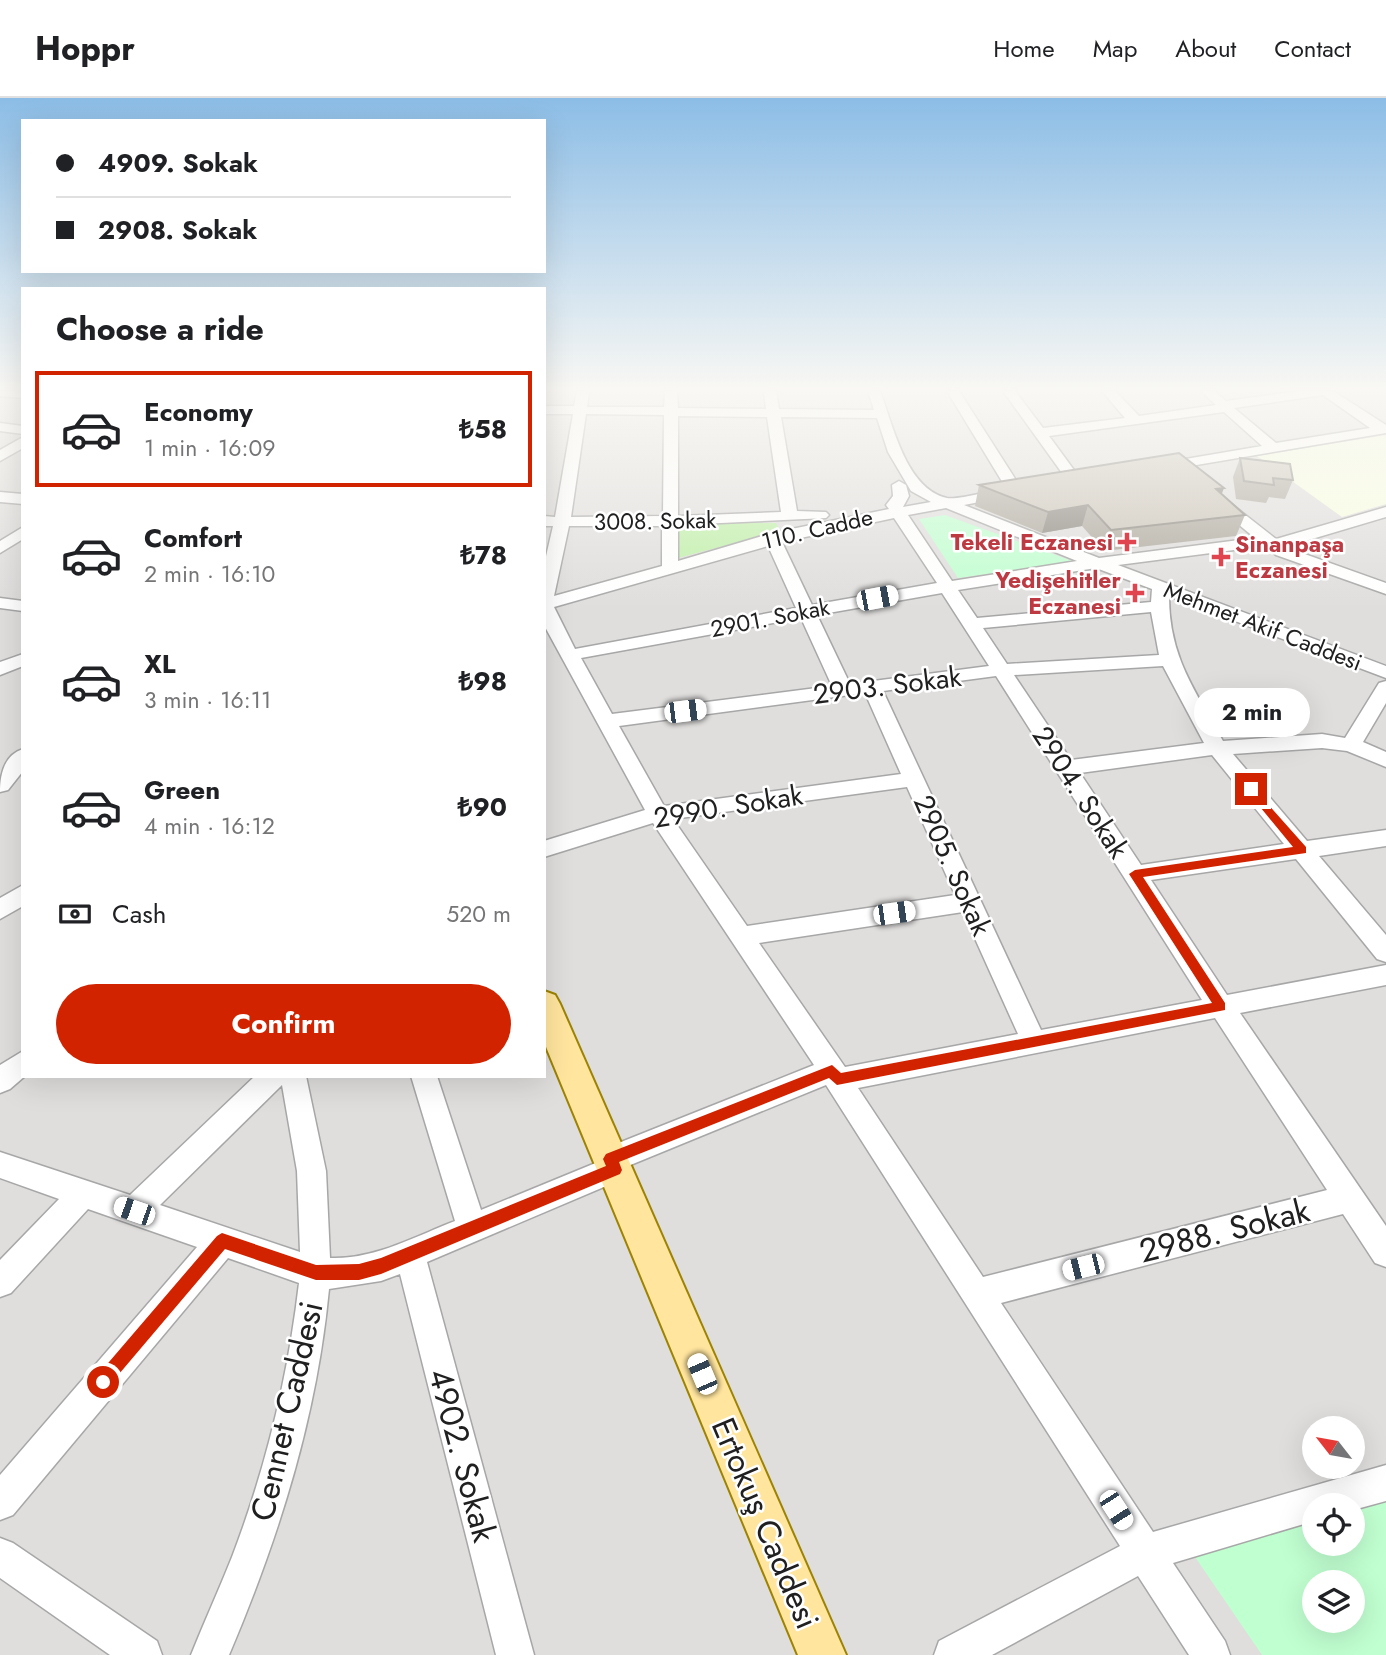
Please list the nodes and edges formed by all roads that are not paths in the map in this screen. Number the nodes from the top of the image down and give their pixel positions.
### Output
1 (571, 464) edge
2 (670, 464) edge
3 (782, 464) edge
4 (894, 464) edge
5 (901, 464) edge
6 (1004, 464) edge
7 (1062, 464) edge
8 (1175, 464) joint
9 (1150, 468) edge
10 (1075, 481) edge
11 (0, 490) edge
12 (1022, 490) joint
13 (21, 492) edge
14 (0, 497) edge
15 (21, 499) edge
16 (897, 500) junction
17 (939, 504) junction
18 (1386, 512) edge
19 (790, 517) junction
20 (546, 521) edge
21 (669, 521) junction
22 (562, 522) junction
23 (21, 533) edge
24 (772, 538) junction
25 (1270, 543) junction
26 (1, 547) edge
27 (21, 549) edge
28 (1095, 562) junction
29 (670, 568) junction
30 (947, 585) junction
31 (1386, 589) edge
32 (546, 595) edge
33 (1160, 596) junction
34 (546, 603) edge
35 (1, 604) edge
36 (21, 606) edge
37 (546, 608) edge
38 (807, 611) junction
39 (972, 624) junction
40 (570, 655) junction
41 (21, 660) edge
42 (1170, 660) junction
43 (0, 669) edge
44 (1002, 670) junction
45 (1386, 672) edge
46 (872, 687) junction
47 (1386, 687) edge
48 (844, 691) junction
49 (606, 721) junction
50 (1351, 745) junction
51 (1217, 748) junction
52 (21, 759) edge
53 (1386, 760) edge
54 (1066, 768) junction
55 (914, 779) junction
56 (21, 780) edge
57 (0, 785) edge
58 (658, 814) junction
59 (1386, 838) edge
60 (546, 848) edge
61 (1302, 850) junction
62 (1135, 874) junction
63 (21, 895) edge
64 (970, 902) junction
65 (0, 910) edge
66 (740, 936) junction
67 (1386, 952) edge
68 (1386, 975) edge
69 (1221, 1007) junction
70 (546, 1009) edge
71 (1034, 1042) junction
72 (21, 1064) edge
73 (834, 1075) junction
74 (271, 1078) edge
75 (293, 1078) edge
76 (425, 1078) edge
77 (0, 1081) edge
78 (613, 1164) junction
79 (0, 1165) edge
80 (83, 1194) junction
81 (1350, 1198) junction
82 (134, 1211) junction
83 (472, 1229) junction
84 (222, 1241) junction
85 (1386, 1252) edge
86 (410, 1254) junction
87 (316, 1273) junction
88 (0, 1282) edge
89 (976, 1294) junction
90 (1386, 1483) edge
91 (0, 1502) edge
92 (1144, 1553) junction
93 (0, 1556) edge
94 (142, 1655) edge
95 (210, 1655) edge
96 (515, 1655) edge
97 (822, 1655) edge
98 (953, 1655) edge
99 (1211, 1655) edge

1 - 22 street
2 - 21 street
3 - 19 street
4 - 16 street, Mehmet Akif Caddesi
5 - 17 street, Mehmet Akif Caddesi
6 - 12 street
7 - 10 street
8 - 9 street
8 - 25 street
11 - 13 street
12 - 17 street, 110. Cadde
14 - 15 street
16 - 17 street, 110. Cadde
16 - 17 street, Mehmet Akif Caddesi
16 - 19 street, 3008. Sokak
16 - 24 street, 110. Cadde
16 - 30 street, 2904. Sokak
17 - 28 street, Mehmet Akif Caddesi
18 - 25 street
19 - 21 street, 3008. Sokak
20 - 22 street, 3008. Sokak
21 - 22 street, 3008. Sokak
21 - 29 street
22 - 32 street
23 - 26 street
24 - 29 street, 110. Cadde
24 - 38 street
25 - 28 street, 2901. Sokak
25 - 31 street
26 - 27 street
28 - 30 street, 2901. Sokak
28 - 33 street, Mehmet Akif Caddesi
29 - 34 street, 110. Cadde
30 - 38 street, 2901. Sokak
30 - 39 street, 2904. Sokak
33 - 39 street
33 - 42 street
33 - 45 street, Mehmet Akif Caddesi
35 - 36 street
37 - 40 street
38 - 40 street, 2901. Sokak
38 - 48 street
39 - 44 street, 2904. Sokak
40 - 49 street
41 - 43 street
42 - 44 street, 2903. Sokak
42 - 51 street
44 - 46 street, 2903. Sokak
44 - 54 street, 2904. Sokak
46 - 48 street, 2903. Sokak
46 - 55 street, 2905. Sokak
47 - 50 street
48 - 49 street, 2903. Sokak
49 - 58 street
50 - 51 street
50 - 53 street
51 - 54 street
51 - 61 street
52 - 57 street
54 - 62 street, 2904. Sokak
55 - 58 street, 2990. Sokak
55 - 64 street, 2905. Sokak
56 - 57 street
58 - 60 street, 2990. Sokak
58 - 66 street
59 - 61 street
61 - 62 street
61 - 67 street
62 - 69 street, 2904. Sokak
63 - 65 street
64 - 66 street
64 - 71 street, 2905. Sokak
66 - 73 street
68 - 69 street
69 - 71 street
69 - 81 street, 2904. Sokak
70 - 78 main road, Ertokuş Caddesi
71 - 73 street
72 - 77 street
73 - 78 street
73 - 89 street
74 - 82 street
75 - 87 street, Cennet Caddesi
76 - 83 street
78 - 83 street
78 - 97 main road, Ertokuş Caddesi
79 - 80 street
80 - 82 street
80 - 88 street
81 - 85 street, 2904. Sokak
81 - 89 street, 2988. Sokak
82 - 84 street
83 - 86 street
84 - 87 street
84 - 91 street
86 - 87 street
86 - 96 street, 4902. Sokak
87 - 95 street, Cennet Caddesi
89 - 92 street
90 - 92 street
92 - 98 street
92 - 99 street
93 - 94 street

